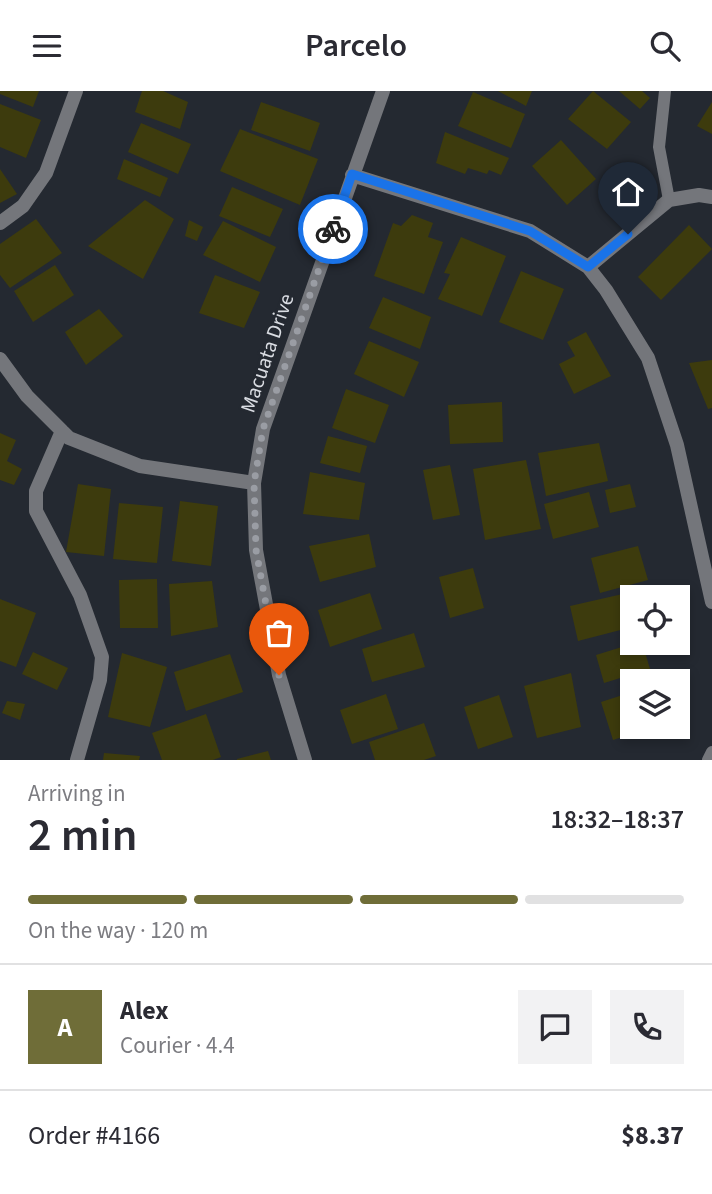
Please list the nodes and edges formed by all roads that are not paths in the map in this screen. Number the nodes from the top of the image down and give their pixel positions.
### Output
1 (76, 91) edge
2 (383, 91) edge
3 (664, 91) edge
4 (352, 174) junction
5 (712, 197) edge
6 (669, 200) junction
7 (0, 223) edge
8 (588, 267) junction
9 (0, 359) edge
10 (62, 431) junction
11 (254, 483) junction
12 (712, 602) edge
13 (712, 752) edge
14 (77, 760) edge
15 (305, 760) edge
16 (708, 760) edge

1 - 7 street
2 - 4 street, Macuata Drive
3 - 6 lane
4 - 8 street
4 - 11 street, Macuata Drive
5 - 6 street
6 - 8 street
8 - 12 street
9 - 10 street
10 - 11 street
10 - 14 street
11 - 15 street, Macuata Drive
13 - 16 lane

